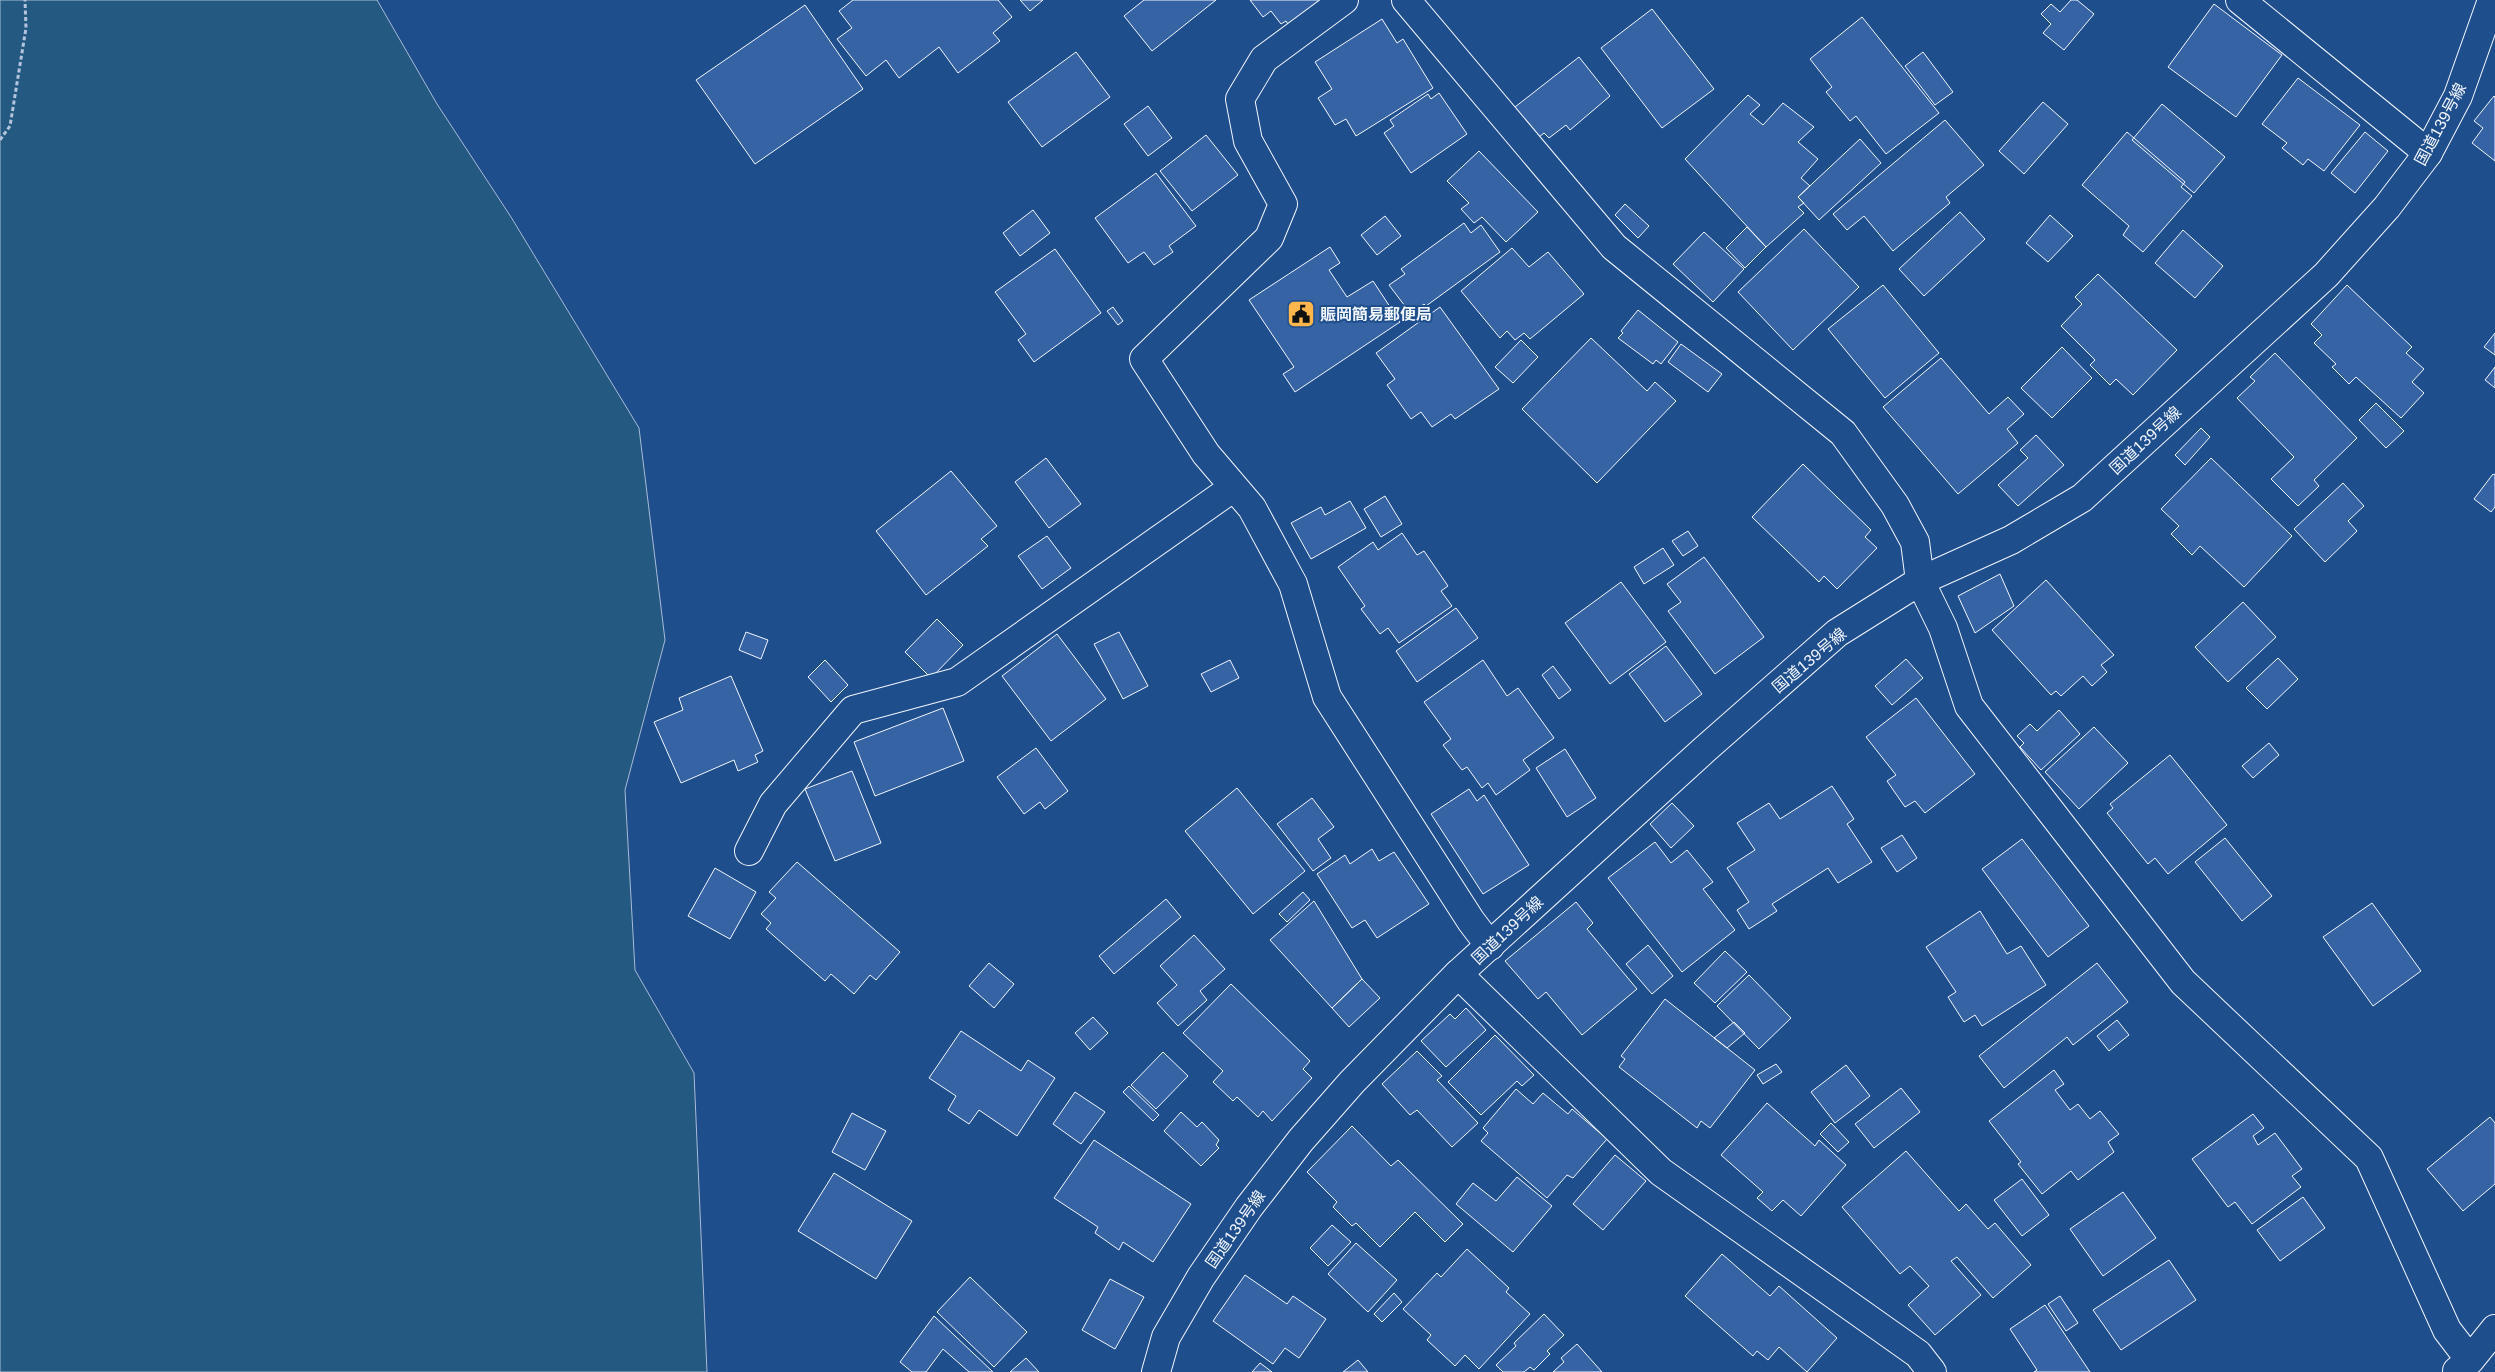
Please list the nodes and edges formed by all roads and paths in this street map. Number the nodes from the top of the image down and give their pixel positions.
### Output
1 (25, 0) edge
2 (1344, 0) edge
3 (1406, 0) edge
4 (2240, 0) edge
5 (2491, 14) edge
6 (0, 140) edge
7 (2428, 153) junction
8 (1234, 487) junction
9 (1920, 581) junction
10 (749, 851) dead end
11 (1490, 946) junction
12 (1458, 974) junction
13 (2495, 1329) edge
14 (2463, 1366) edge
15 (1156, 1372) edge
16 (1932, 1372) edge

1 - 6 path
2 - 8 main road
3 - 9 main road
4 - 7 main road
5 - 7 main road, 国道139号線
7 - 9 main road, 国道139号線
8 - 10 main road
8 - 11 main road
9 - 11 main road, 国道139号線
9 - 14 main road
11 - 12 main road, 国道139号線
12 - 15 main road, 国道139号線
12 - 16 main road
13 - 14 main road

